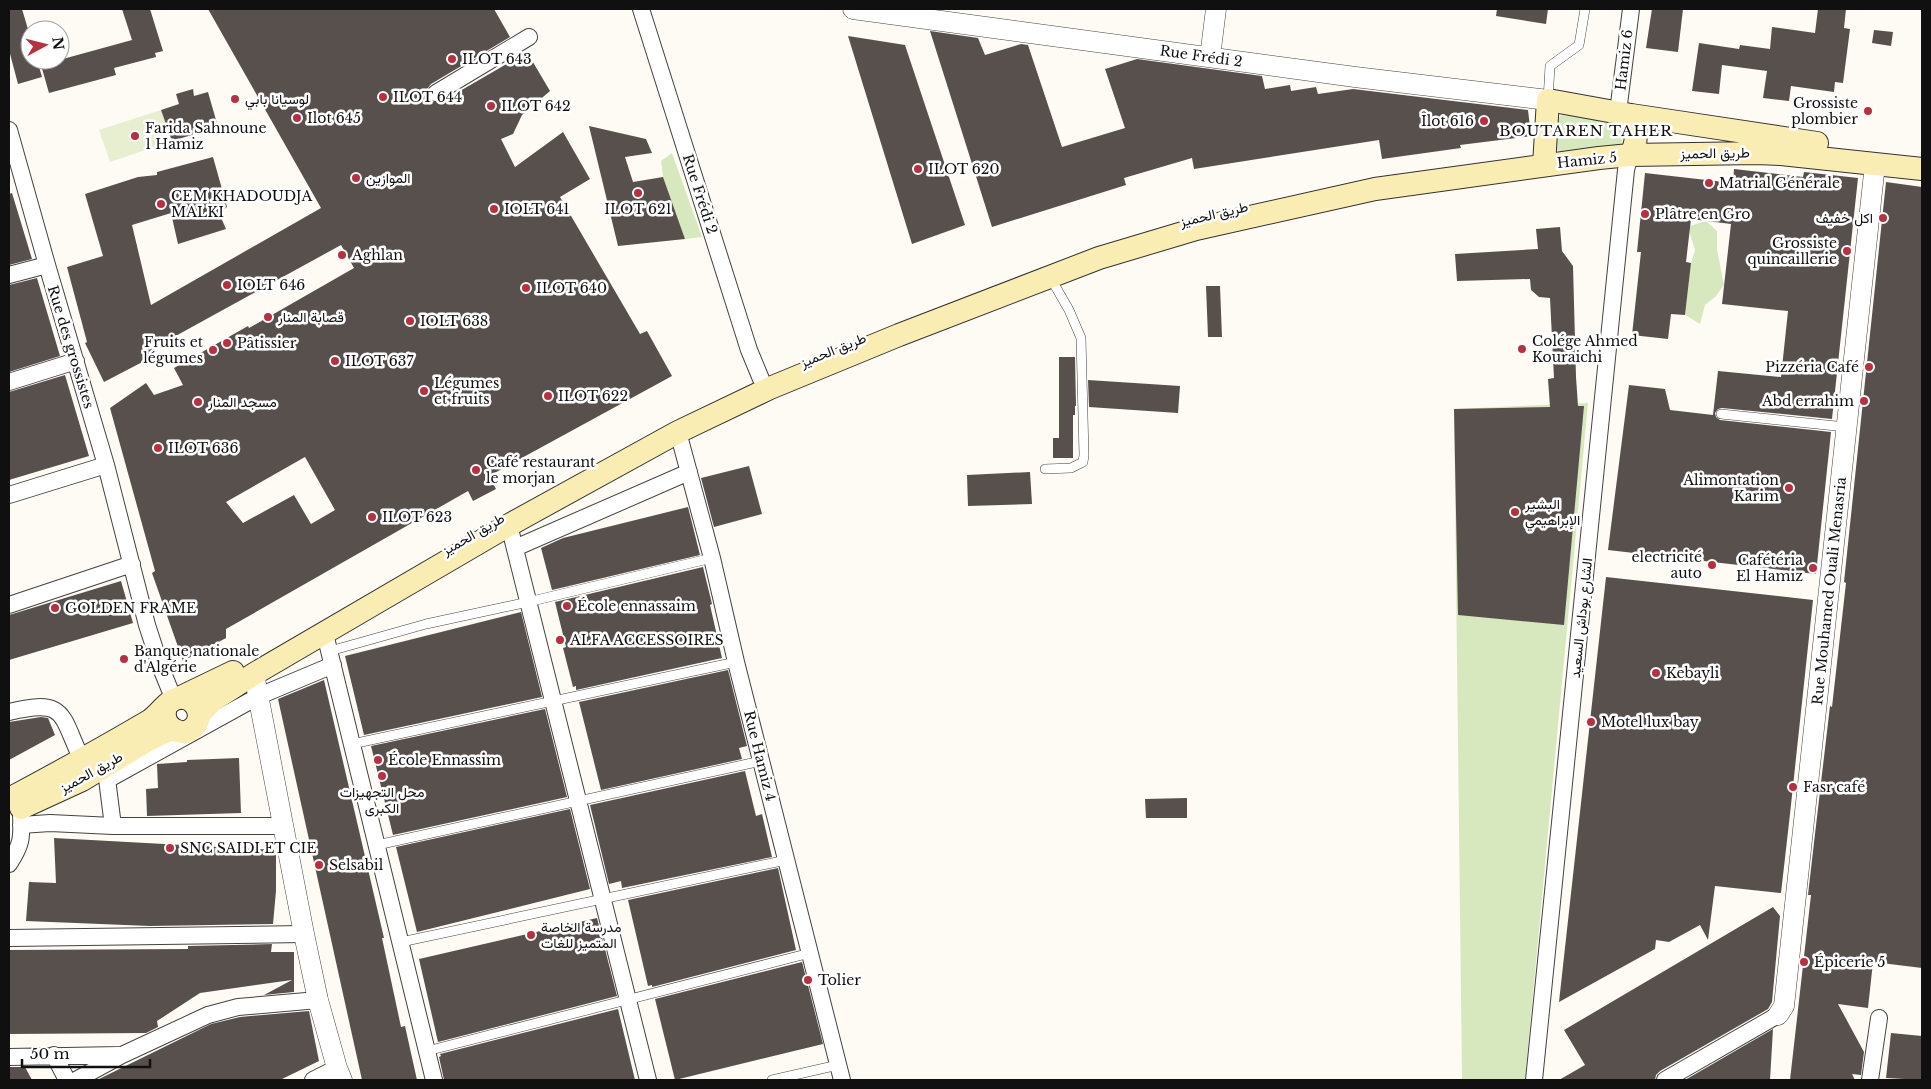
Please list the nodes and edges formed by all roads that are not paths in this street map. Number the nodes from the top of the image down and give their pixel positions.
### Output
1 (641, 9) edge
2 (853, 9) edge
3 (1216, 9) edge
4 (1585, 9) edge
5 (1631, 9) edge
6 (529, 38) dead end
7 (1210, 57) junction
8 (436, 93) dead end
9 (1548, 100) junction
10 (1625, 113) junction
11 (9, 130) edge
12 (1922, 154) edge
13 (1630, 155) junction
14 (1544, 159) junction
15 (1875, 164) junction
16 (1922, 169) edge
17 (14, 172) edge
18 (47, 265) junction
19 (9, 275) edge
20 (1050, 276) junction
21 (76, 362) junction
22 (762, 379) junction
23 (9, 382) edge
24 (1721, 414) dead end
25 (1846, 427) junction
26 (678, 432) junction
27 (106, 464) junction
28 (1045, 469) dead end
29 (688, 472) junction
30 (9, 495) edge
31 (509, 525) junction
32 (515, 548) junction
33 (712, 558) junction
34 (132, 564) junction
35 (528, 602) junction
36 (9, 605) edge
37 (329, 650) junction
38 (736, 662) junction
39 (254, 674) junction
40 (260, 696) junction
41 (173, 702) junction
42 (553, 702) junction
43 (9, 712) edge
44 (199, 715) junction
45 (172, 729) junction
46 (352, 744) junction
47 (82, 760) junction
48 (761, 761) junction
49 (106, 773) junction
50 (578, 801) junction
51 (15, 812) edge
52 (113, 826) junction
53 (284, 826) junction
54 (377, 845) junction
55 (786, 860) junction
56 (9, 864) edge
57 (603, 899) junction
58 (304, 934) junction
59 (9, 938) edge
60 (400, 942) junction
61 (810, 953) junction
62 (318, 1000) junction
63 (628, 1000) junction
64 (1778, 1015) joint
65 (1879, 1018) dead end
66 (427, 1051) junction
67 (54, 1055) junction
68 (122, 1055) junction
69 (9, 1057) edge
70 (840, 1073) edge
71 (339, 1074) edge
72 (68, 1080) edge
73 (76, 1080) edge
74 (313, 1080) edge
75 (434, 1080) edge
76 (648, 1080) edge
77 (772, 1080) edge
78 (1534, 1080) edge
79 (1665, 1080) edge
80 (1870, 1080) edge

1 - 22 street, Rue Frédi 2
2 - 7 street, Rue Frédi 2
3 - 7 street
4 - 9 lane
5 - 10 street, Hamiz 6
6 - 8 street
7 - 9 street, Rue Frédi 2
9 - 10 main road
9 - 14 main road
10 - 12 main road
10 - 13 main road
11 - 17 street, Rue des grossistes
13 - 14 main road, Hamiz 5
13 - 15 main road, طريق الحميز
13 - 78 street, الشارع بوداش السعيد
14 - 20 main road, طريق الحميز
14 - 22 main road, طريق الحميز
15 - 16 main road, طريق الحميز
15 - 25 street, Rue Mouhamed Ouali Menasria
17 - 18 street, Rue des grossistes
18 - 19 street
18 - 21 street, Rue des grossistes
20 - 26 main road, طريق الحميز
20 - 28 lane
21 - 23 street
21 - 27 street, Rue des grossistes
22 - 41 main road, طريق الحميز
24 - 25 lane
25 - 64 street, Rue Mouhamed Ouali Menasria
26 - 29 street, Rue Hamiz 4
26 - 31 main road, طريق الحميز
27 - 30 street
27 - 34 street, Rue des grossistes
29 - 32 street
29 - 33 street, Rue Hamiz 4
31 - 32 street
31 - 37 main road, طريق الحميز
32 - 35 street
33 - 35 lane
33 - 38 street, Rue Hamiz 4
34 - 36 street
34 - 41 street, Rue des grossistes
35 - 37 lane
35 - 42 street
37 - 39 main road, طريق الحميز
37 - 40 street
37 - 46 street
38 - 42 lane
38 - 48 street, Rue Hamiz 4
39 - 40 street
39 - 44 main road, طريق الحميز
40 - 49 street
40 - 53 street
41 - 44 main road
41 - 45 main road
41 - 47 main road, طريق الحميز
42 - 46 lane
42 - 50 street
43 - 47 street
44 - 45 main road
45 - 49 main road, طريق الحميز
46 - 54 street
47 - 51 main road, طريق الحميز
48 - 50 lane
48 - 55 street, Rue Hamiz 4
49 - 51 main road, طريق الحميز
49 - 52 street
50 - 54 lane
50 - 57 street
51 - 52 street
51 - 56 street
52 - 53 street
53 - 58 street
54 - 60 street
55 - 57 lane
55 - 61 street, Rue Hamiz 4
57 - 60 lane
57 - 63 street
58 - 59 street
58 - 62 street
60 - 66 street
61 - 63 lane
61 - 70 street, Rue Hamiz 4
62 - 68 street
62 - 71 street
63 - 66 lane
63 - 76 street
64 - 79 street
65 - 80 street
66 - 75 street
67 - 68 street
67 - 69 street
67 - 72 street
68 - 73 street
70 - 77 lane
71 - 74 street

